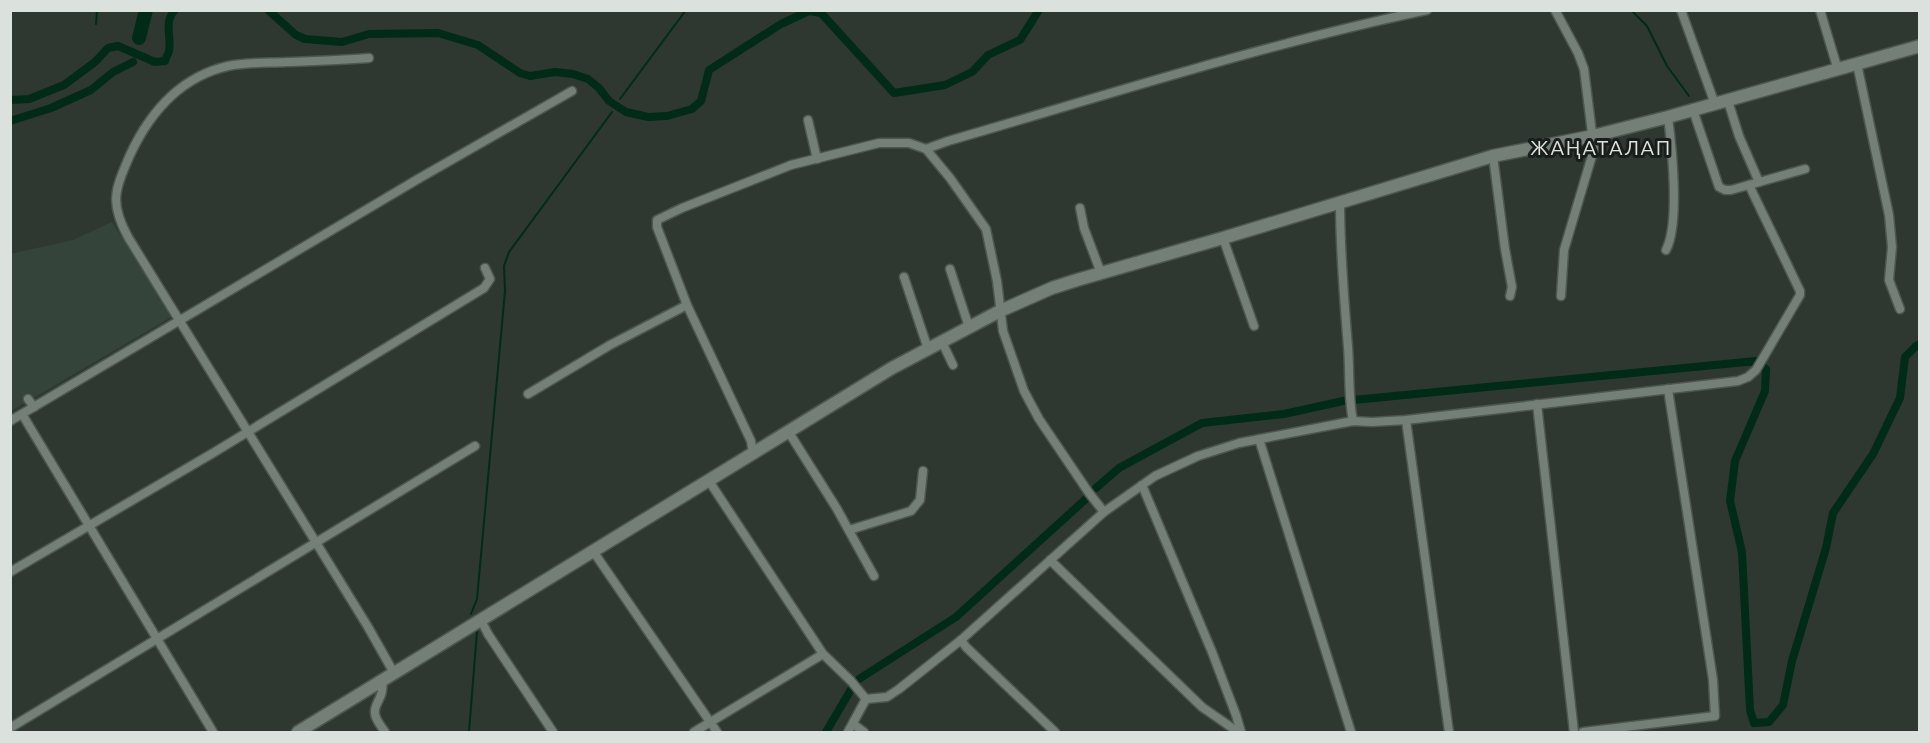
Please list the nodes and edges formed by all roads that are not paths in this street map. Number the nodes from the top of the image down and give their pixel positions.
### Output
1 (1427, 10) edge
2 (1555, 10) edge
3 (1681, 10) edge
4 (1820, 10) edge
5 (1920, 46) edge
6 (369, 58) dead end
7 (1857, 64) junction
8 (1838, 70) junction
9 (572, 91) dead end
10 (1728, 101) junction
11 (1715, 104) junction
12 (1693, 110) junction
13 (1668, 117) junction
14 (808, 120) dead end
15 (1593, 136) junction
16 (926, 149) junction
17 (1493, 156) junction
18 (817, 159) junction
19 (1805, 169) dead end
20 (1759, 182) junction
21 (1749, 185) junction
22 (1340, 203) junction
23 (1080, 208) dead end
24 (1223, 238) junction
25 (1666, 250) dead end
26 (485, 268) dead end
27 (950, 269) dead end
28 (1101, 273) junction
29 (904, 277) dead end
30 (1510, 296) dead end
31 (1561, 296) dead end
32 (687, 305) junction
33 (1900, 309) dead end
34 (999, 311) junction
35 (179, 321) junction
36 (1254, 326) dead end
37 (969, 327) junction
38 (942, 342) junction
39 (928, 349) junction
40 (953, 365) dead end
41 (1668, 389) junction
42 (528, 394) dead end
43 (28, 399) dead end
44 (1537, 404) junction
45 (34, 407) junction
46 (22, 414) junction
47 (1406, 420) junction
48 (10, 421) edge
49 (1353, 421) junction
50 (248, 431) junction
51 (788, 431) junction
52 (1259, 439) junction
53 (475, 446) dead end
54 (753, 453) junction
55 (923, 471) dead end
56 (709, 481) junction
57 (1142, 485) junction
58 (1104, 512) junction
59 (88, 527) junction
60 (849, 530) junction
61 (316, 543) junction
62 (593, 551) junction
63 (1050, 560) junction
64 (10, 572) edge
65 (874, 576) dead end
66 (480, 620) junction
67 (156, 640) junction
68 (961, 640) junction
69 (823, 654) junction
70 (394, 673) junction
71 (382, 681) junction
72 (866, 699) junction
73 (710, 723) junction
74 (853, 724) junction
75 (10, 728) edge
76 (213, 732) edge
77 (298, 732) edge
78 (385, 732) edge
79 (554, 732) edge
80 (694, 732) edge
81 (717, 732) edge
82 (848, 732) edge
83 (864, 732) edge
84 (1055, 732) edge
85 (1240, 732) edge
86 (1351, 732) edge
87 (1449, 732) edge
88 (1574, 732) edge
89 (1582, 732) edge

1 - 16 street
2 - 15 street
3 - 11 street
4 - 8 street
5 - 7 main road
6 - 35 street
7 - 8 main road
7 - 33 street
8 - 10 main road
9 - 35 street
10 - 11 main road
10 - 20 street
11 - 12 main road
12 - 13 main road
12 - 21 street
13 - 15 main road
13 - 25 street
14 - 18 street
15 - 17 main road
15 - 31 street
16 - 18 street
16 - 34 street
17 - 22 main road
17 - 30 street
18 - 32 street
19 - 20 street
20 - 21 street
21 - 41 street
22 - 24 main road
22 - 49 street
23 - 28 street
24 - 28 main road
24 - 36 street
26 - 50 street
27 - 37 street
28 - 34 main road
29 - 39 street
32 - 42 street
32 - 54 street
34 - 37 main road
34 - 58 street
35 - 45 street
35 - 50 street
37 - 38 main road
38 - 39 main road
38 - 40 street
39 - 51 main road
41 - 44 street
41 - 89 street
43 - 45 street
44 - 47 street
44 - 88 street
45 - 46 street
46 - 48 street
46 - 59 street
47 - 49 street
47 - 87 street
49 - 52 street
50 - 59 street
50 - 61 street
51 - 54 main road
51 - 60 street
52 - 57 street
52 - 86 street
53 - 61 street
54 - 56 main road
55 - 60 street
56 - 62 main road
56 - 69 street
57 - 58 street
57 - 85 street
58 - 63 street
59 - 64 street
59 - 67 street
60 - 65 street
61 - 67 street
61 - 70 street
62 - 66 main road
62 - 73 street
63 - 68 street
63 - 85 street
66 - 70 main road
66 - 79 street
67 - 75 street
67 - 76 street
68 - 72 street
68 - 84 street
69 - 72 street
69 - 73 street
70 - 71 main road
71 - 77 main road
71 - 78 street
72 - 74 street
73 - 80 street
73 - 81 street
74 - 82 street
74 - 83 street

